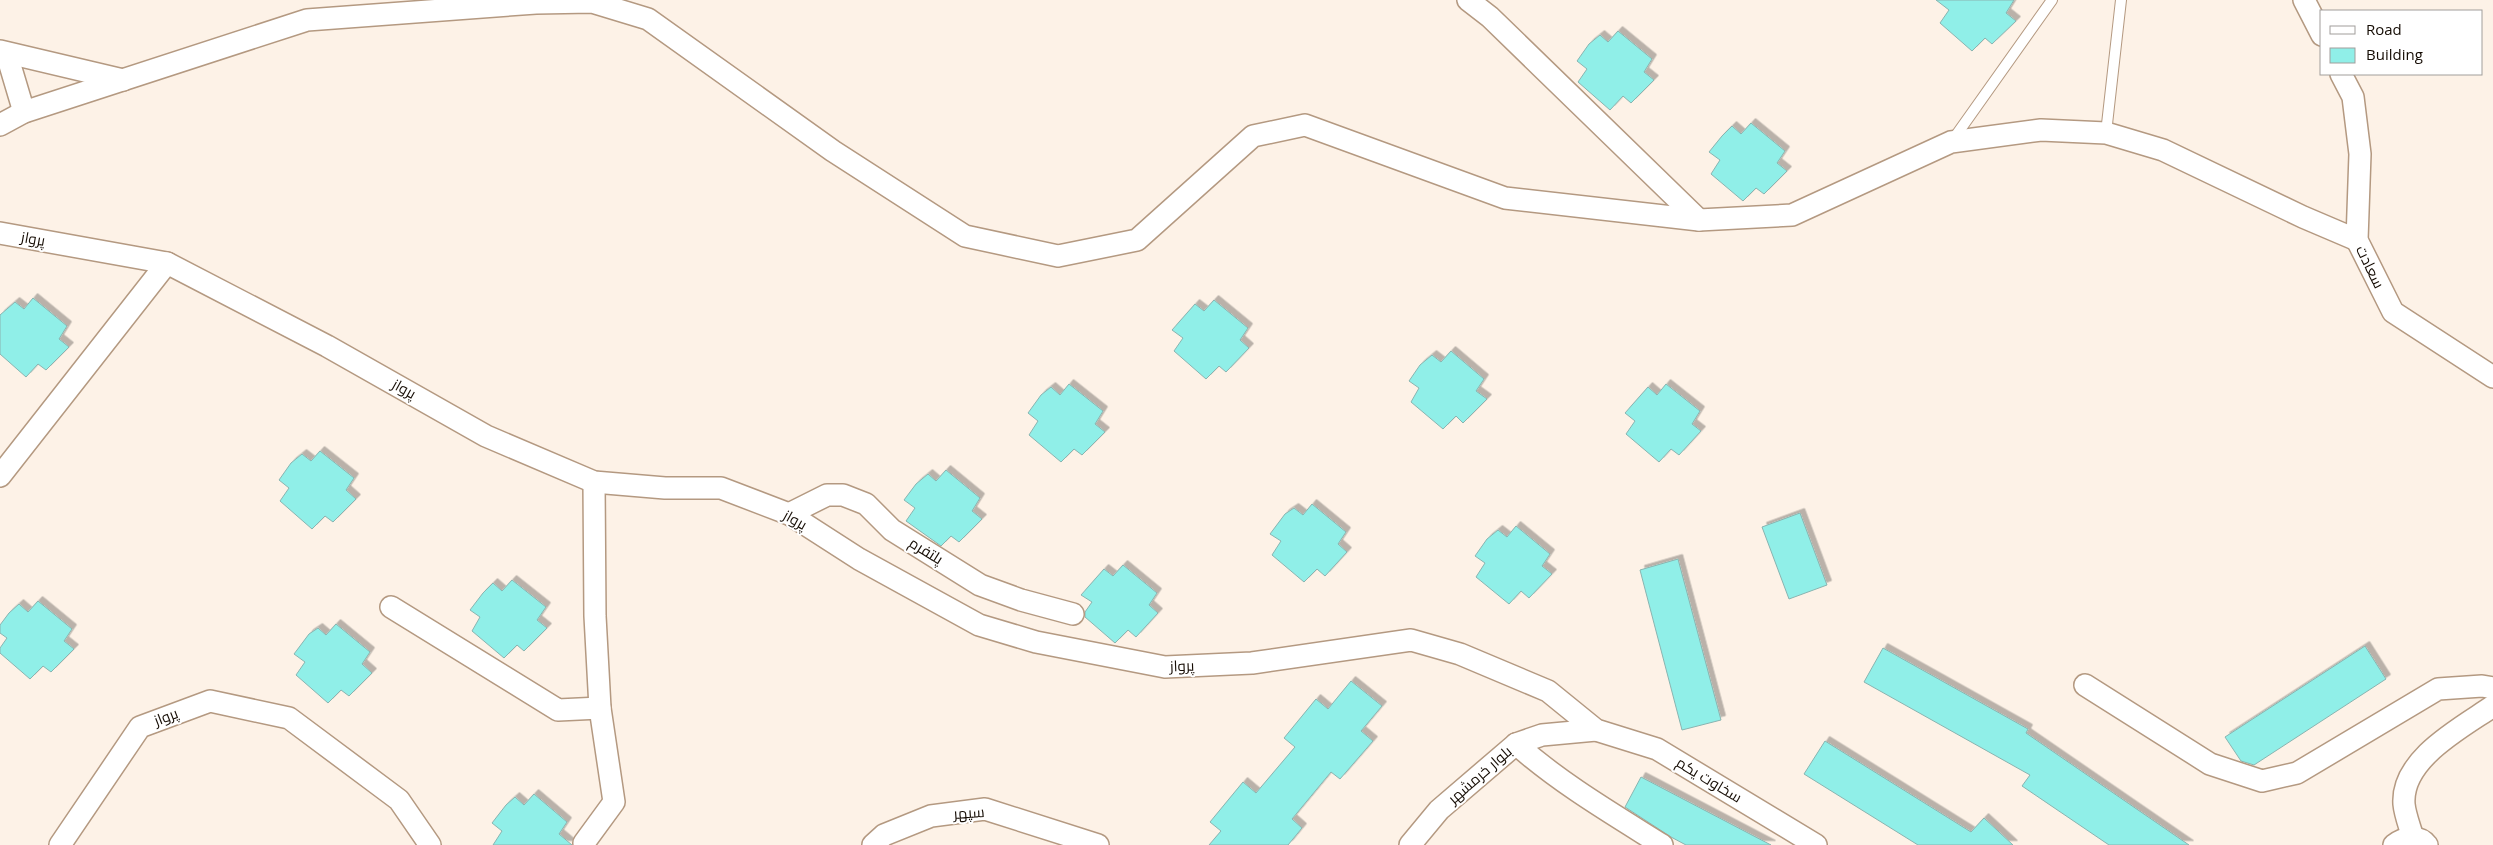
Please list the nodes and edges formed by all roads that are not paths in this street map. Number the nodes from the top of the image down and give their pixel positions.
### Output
1 (1468, 0) edge
2 (2052, 0) edge
3 (2121, 0) edge
4 (2304, 0) edge
5 (2320, 31) edge
6 (3, 53) edge
7 (2341, 75) edge
8 (123, 80) junction
9 (24, 112) junction
10 (0, 125) edge
11 (2106, 133) junction
12 (1951, 142) junction
13 (1699, 220) junction
14 (0, 233) edge
15 (2357, 240) junction
16 (167, 263) junction
17 (2493, 377) edge
18 (0, 476) edge
19 (594, 482) junction
20 (788, 514) junction
21 (391, 607) dead end
22 (1073, 614) dead end
23 (2085, 685) dead end
24 (2493, 688) edge
25 (2493, 706) edge
26 (600, 708) junction
27 (1596, 730) junction
28 (1516, 744) junction
29 (584, 843) dead end
30 (2411, 843) edge
31 (60, 845) edge
32 (430, 845) edge
33 (873, 845) edge
34 (1098, 845) edge
35 (1410, 845) edge
36 (1662, 845) edge
37 (1816, 845) edge

1 - 13 street
2 - 12 lane
3 - 11 lane
4 - 5 street
6 - 8 street
6 - 9 street
7 - 15 street, سعادت
8 - 9 street
8 - 13 street
9 - 10 street
11 - 12 street
11 - 15 street
12 - 13 street
14 - 16 street, پرواز
15 - 17 street, سعادت
16 - 18 street
16 - 19 street, پرواز
19 - 20 street, پرواز
19 - 26 street
20 - 22 street, پلتفرم
20 - 27 street, پرواز
21 - 26 street
23 - 24 street
25 - 30 street
26 - 29 street
27 - 28 street, بلوار خرمشهر
27 - 37 street, سخاوت یکم
28 - 35 street, بلوار خرمشهر
28 - 36 street
31 - 32 street, پرواز
33 - 34 street, سپهر

